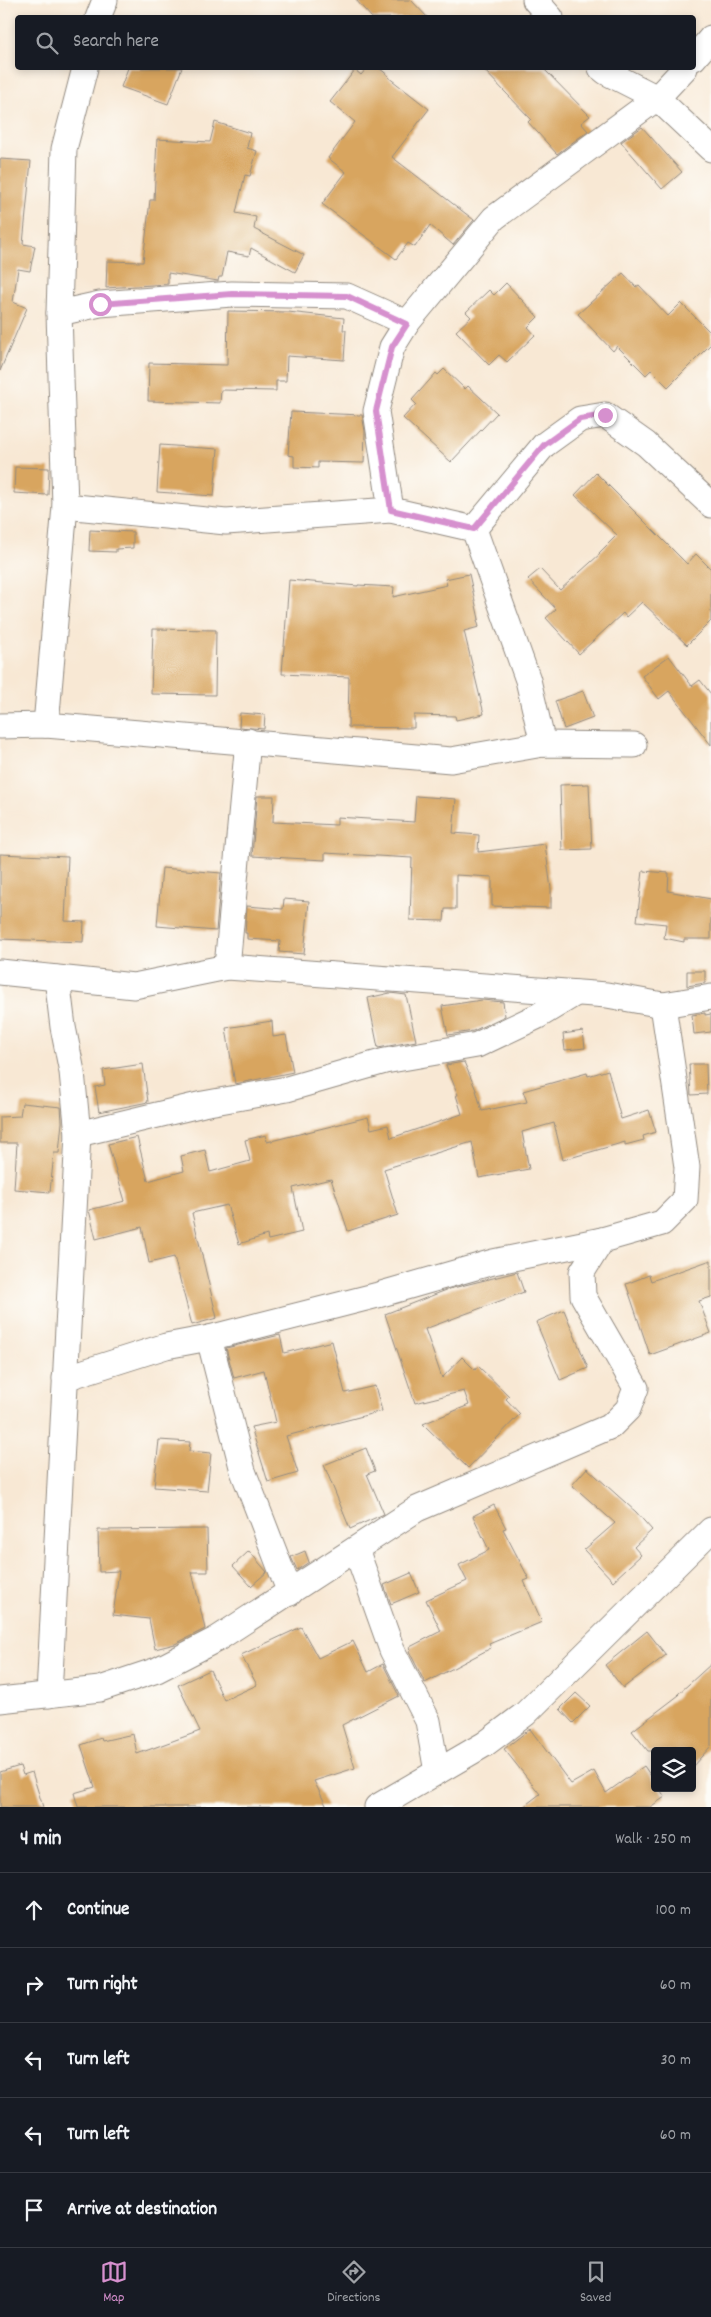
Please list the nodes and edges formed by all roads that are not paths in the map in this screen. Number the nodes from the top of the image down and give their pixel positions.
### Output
1 (105, 0) edge
2 (535, 0) edge
3 (99, 15) edge
4 (548, 15) edge
5 (711, 38) edge
6 (696, 56) edge
7 (84, 70) edge
8 (604, 70) edge
9 (683, 70) edge
10 (658, 98) junction
11 (711, 149) edge
12 (59, 313) junction
13 (407, 324) junction
14 (711, 505) edge
15 (65, 506) junction
16 (391, 510) junction
17 (474, 529) junction
18 (46, 725) junction
19 (0, 726) edge
20 (248, 741) junction
21 (543, 744) junction
22 (634, 745) dead end
23 (227, 967) junction
24 (0, 972) edge
25 (57, 978) junction
26 (576, 993) junction
27 (711, 997) edge
28 (663, 1005) junction
29 (78, 1134) junction
30 (602, 1240) junction
31 (209, 1338) junction
32 (65, 1378) junction
33 (710, 1532) edge
34 (356, 1548) junction
35 (290, 1593) junction
36 (49, 1695) junction
37 (0, 1700) edge
38 (437, 1772) junction
39 (377, 1807) edge

1 - 3 street
2 - 4 street
5 - 6 street
7 - 12 street
8 - 10 street
9 - 10 street
10 - 11 street
10 - 13 street
12 - 13 street
12 - 15 street
13 - 16 street
14 - 17 street
15 - 16 street
15 - 18 street
16 - 17 street
17 - 21 street
18 - 19 street
18 - 20 street
20 - 21 street
20 - 23 street
21 - 22 street
23 - 25 street
23 - 26 street
24 - 25 street
25 - 29 street
26 - 28 street
26 - 29 street
27 - 28 street
28 - 30 street
29 - 32 street
30 - 31 street
30 - 34 street
31 - 32 street
31 - 35 street
32 - 36 street
33 - 38 street
34 - 35 street
34 - 38 street
35 - 36 street
36 - 37 street
38 - 39 street

